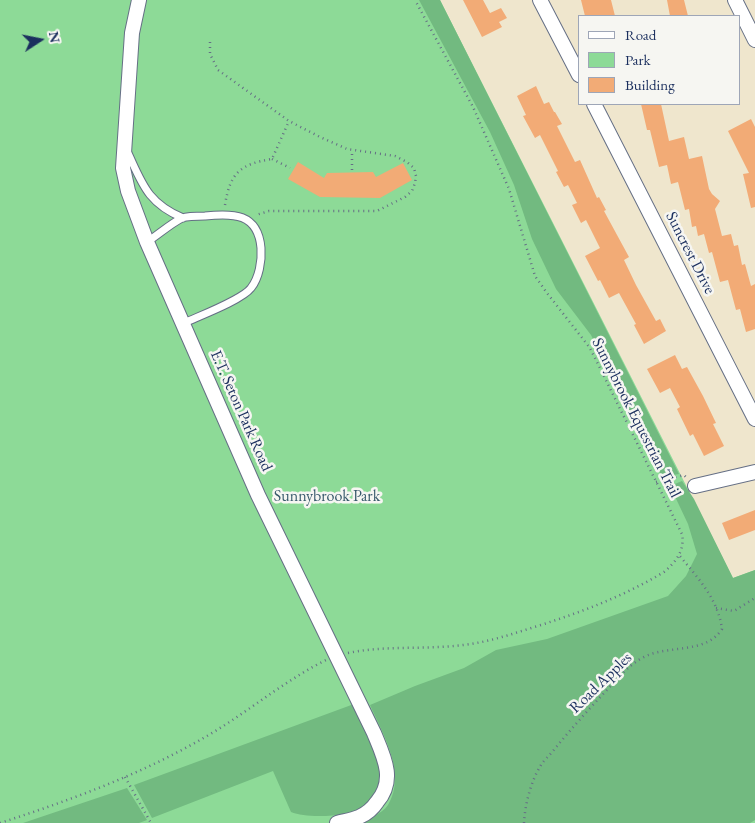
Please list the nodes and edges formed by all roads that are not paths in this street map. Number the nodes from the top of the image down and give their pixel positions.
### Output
1 (139, 0) edge
2 (540, 0) edge
3 (735, 0) edge
4 (753, 33) edge
5 (578, 73) edge
6 (595, 105) edge
7 (124, 146) junction
8 (183, 218) junction
9 (147, 242) junction
10 (184, 323) junction
11 (755, 419) edge
12 (755, 472) edge
13 (692, 481) road end
14 (336, 823) edge

1 - 7 street, E.T. Seton Park Road
2 - 5 street
3 - 4 street
6 - 11 street, Suncrest Drive
7 - 8 lane
7 - 9 street, E.T. Seton Park Road
8 - 9 lane
8 - 10 lane
9 - 10 street, E.T. Seton Park Road
10 - 14 street, E.T. Seton Park Road
12 - 13 street

